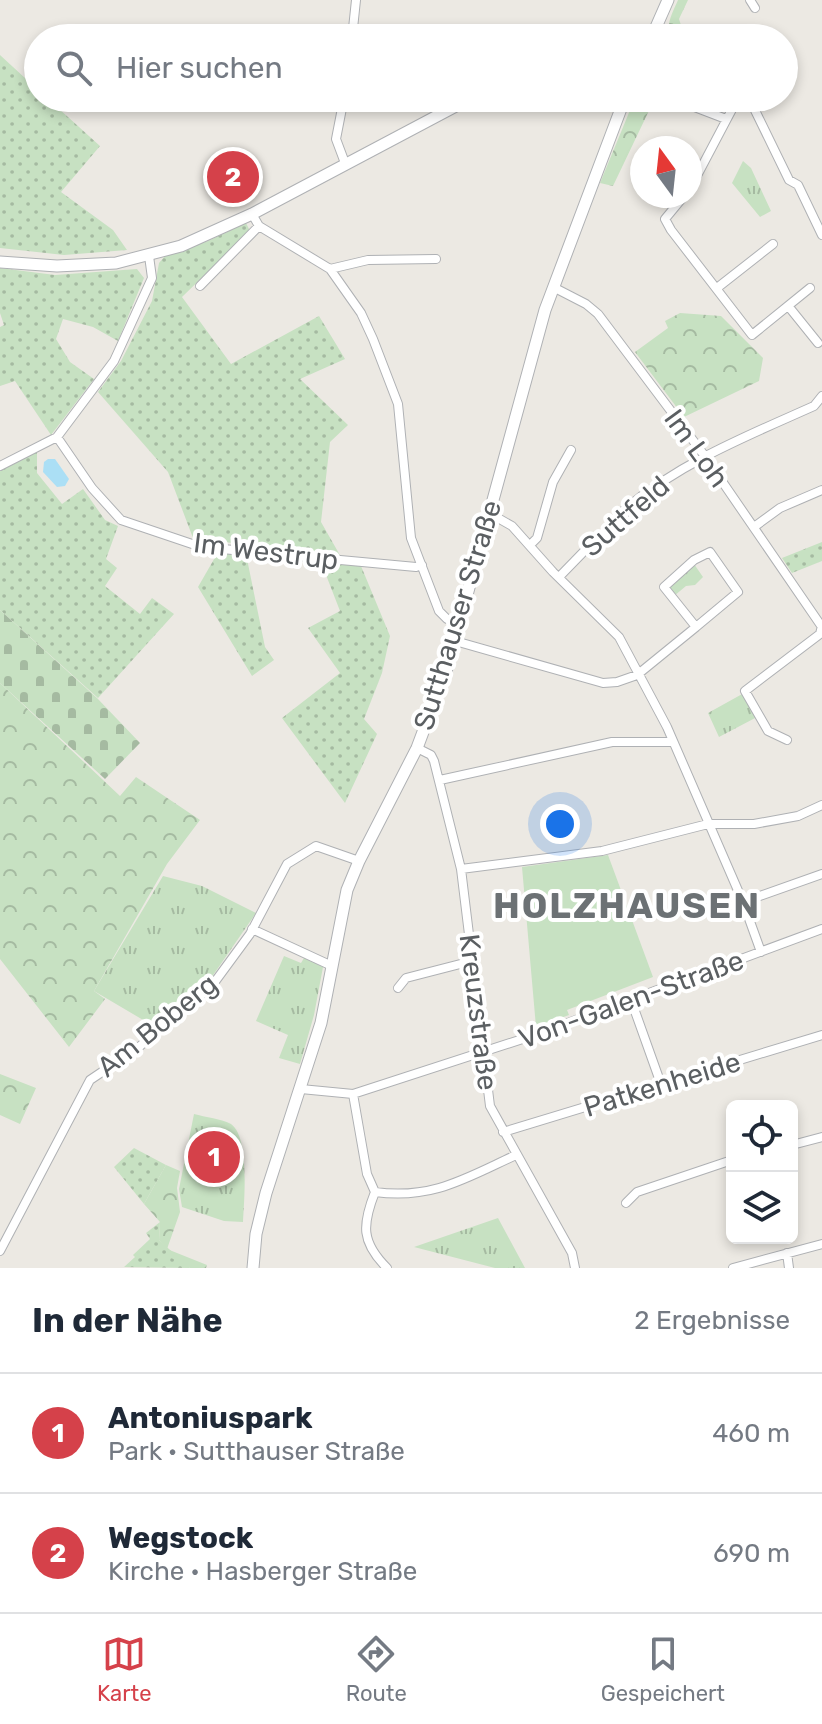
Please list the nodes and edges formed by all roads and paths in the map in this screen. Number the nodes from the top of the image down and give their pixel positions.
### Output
1 (356, 0) edge
2 (668, 0) edge
3 (353, 24) edge
4 (660, 24) edge
5 (341, 112) edge
6 (444, 112) edge
7 (620, 112) edge
8 (708, 112) edge
9 (730, 112) edge
10 (756, 112) edge
11 (726, 119) junction
12 (345, 163) junction
13 (702, 165) edge
14 (674, 208) edge
15 (249, 216) junction
16 (259, 226) junction
17 (822, 235) edge
18 (773, 244) dead end
19 (149, 256) junction
20 (436, 259) dead end
21 (0, 262) edge
22 (330, 269) junction
23 (200, 286) dead end
24 (553, 287) junction
25 (717, 288) junction
26 (810, 288) dead end
27 (789, 307) junction
28 (818, 343) dead end
29 (822, 396) edge
30 (57, 437) junction
31 (571, 450) dead end
32 (704, 455) junction
33 (0, 466) edge
34 (822, 490) edge
35 (489, 513) junction
36 (754, 527) junction
37 (531, 544) junction
38 (422, 565) junction
39 (560, 576) junction
40 (460, 623) junction
41 (822, 626) edge
42 (696, 627) junction
43 (455, 641) junction
44 (637, 675) junction
45 (787, 740) dead end
46 (672, 742) junction
47 (417, 748) junction
48 (440, 780) junction
49 (822, 805) edge
50 (708, 824) junction
51 (359, 861) junction
52 (461, 869) junction
53 (822, 874) edge
54 (743, 902) junction
55 (252, 929) junction
56 (822, 929) edge
57 (761, 952) junction
58 (472, 961) junction
59 (332, 966) junction
60 (398, 988) dead end
61 (631, 1000) junction
62 (822, 1035) edge
63 (483, 1053) junction
64 (661, 1084) junction
65 (301, 1089) junction
66 (353, 1094) junction
67 (503, 1132) junction
68 (822, 1137) edge
69 (798, 1143) edge
70 (516, 1155) junction
71 (726, 1162) edge
72 (375, 1192) junction
73 (626, 1203) dead end
74 (822, 1244) edge
75 (0, 1251) edge
76 (787, 1253) junction
77 (253, 1268) edge
78 (387, 1268) edge
79 (575, 1268) edge
80 (733, 1268) edge
81 (789, 1268) edge

1 - 3 street
2 - 4 street
5 - 12 street
6 - 12 street
7 - 24 street, Sutthauser Straße
8 - 11 street
9 - 11 street
10 - 17 street
11 - 13 street
12 - 15 street
14 - 25 street
15 - 16 street
15 - 19 street
16 - 22 street
16 - 23 street
18 - 25 street
19 - 21 street
19 - 30 street
20 - 22 street
22 - 38 street
24 - 32 street, Im Loh
24 - 35 street, Sutthauser Straße
25 - 27 street
26 - 27 street
27 - 28 street
29 - 32 street, Suttfeld
30 - 33 street
30 - 38 street, Im Westrup
31 - 37 street
32 - 36 street, Im Loh
32 - 39 street, Suttfeld
34 - 36 street
35 - 37 street
35 - 40 street, Sutthauser Straße
36 - 41 street, Im Loh
37 - 39 street
38 - 40 street
39 - 44 street
40 - 43 street, Sutthauser Straße
41 - 45 street
42 - 42 street
42 - 44 street
43 - 44 street
43 - 47 street, Sutthauser Straße
44 - 46 street
46 - 48 street
46 - 50 street
47 - 48 street, Kreuzstraße
47 - 51 street, Sutthauser Straße
48 - 52 street, Kreuzstraße
49 - 50 street
50 - 52 street
50 - 54 street
51 - 55 street, Am Boberg
51 - 59 street, Sutthauser Straße
52 - 58 street, Kreuzstraße
53 - 54 street
54 - 57 street
55 - 59 street
55 - 75 street, Am Boberg
56 - 57 street, Von-Galen-Straße
57 - 61 street, Von-Galen-Straße
58 - 60 street
58 - 63 street, Kreuzstraße
59 - 65 street, Sutthauser Straße
61 - 63 street, Von-Galen-Straße
61 - 64 street
62 - 64 street, Patkenheide
63 - 66 street, Von-Galen-Straße
63 - 67 street, Kreuzstraße
64 - 67 street, Patkenheide
65 - 66 street, Von-Galen-Straße
65 - 77 street, Sutthauser Straße
66 - 72 street
67 - 70 street, Kreuzstraße
68 - 69 street
70 - 72 street
70 - 79 street, Kreuzstraße
71 - 73 street
72 - 78 street
74 - 76 street
76 - 80 street
76 - 81 street

